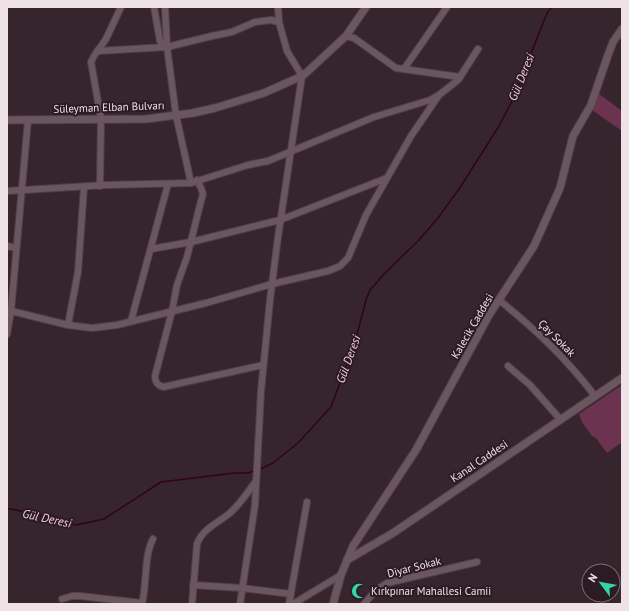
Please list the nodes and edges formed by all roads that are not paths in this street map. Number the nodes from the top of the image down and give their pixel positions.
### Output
1 (121, 7) edge
2 (154, 7) edge
3 (165, 7) edge
4 (278, 7) edge
5 (366, 7) edge
6 (447, 7) edge
7 (279, 22) junction
8 (622, 29) edge
9 (346, 36) junction
10 (166, 47) junction
11 (478, 49) dead end
12 (98, 51) junction
13 (404, 69) junction
14 (302, 76) junction
15 (460, 76) junction
16 (439, 95) junction
17 (176, 115) junction
18 (101, 119) junction
19 (7, 120) edge
20 (28, 120) junction
21 (291, 151) junction
22 (387, 178) junction
23 (194, 182) junction
24 (168, 184) junction
25 (100, 186) junction
26 (84, 187) junction
27 (22, 190) junction
28 (7, 191) edge
29 (280, 220) junction
30 (191, 242) junction
31 (7, 246) edge
32 (16, 248) junction
33 (151, 249) junction
34 (272, 284) junction
35 (499, 300) junction
36 (9, 310) edge
37 (172, 311) junction
38 (131, 321) junction
39 (68, 325) junction
40 (7, 334) edge
41 (263, 365) junction
42 (508, 366) dead end
43 (622, 378) edge
44 (595, 396) junction
45 (560, 420) junction
46 (257, 480) junction
47 (307, 502) dead end
48 (153, 539) dead end
49 (347, 560) junction
50 (477, 562) dead end
51 (341, 575) junction
52 (194, 585) junction
53 (242, 588) junction
54 (291, 594) junction
55 (62, 599) dead end
56 (142, 604) edge
57 (192, 604) edge
58 (240, 604) edge
59 (289, 604) edge
60 (293, 604) edge
61 (333, 604) edge
62 (364, 604) edge

1 - 12 street
2 - 10 street
3 - 10 street
4 - 7 street
5 - 9 street, Süleyman Elban Bulvarı
6 - 13 street
7 - 10 street
7 - 14 street
8 - 35 street, Kalecik Caddesi
9 - 13 street
9 - 14 street, Süleyman Elban Bulvarı
10 - 12 street
10 - 17 street
11 - 15 street
12 - 18 street
13 - 15 street
14 - 17 street, Süleyman Elban Bulvarı
14 - 21 street
15 - 16 street
16 - 21 street
16 - 22 street
17 - 18 street, Süleyman Elban Bulvarı
17 - 23 street
18 - 20 street, Süleyman Elban Bulvarı
18 - 25 street
19 - 20 street, Süleyman Elban Bulvarı
20 - 27 street
21 - 23 street
21 - 29 street
22 - 29 street
22 - 34 street
23 - 24 street
23 - 30 street
24 - 25 street
24 - 33 street
25 - 26 street
26 - 27 street
26 - 39 street
27 - 28 street
27 - 32 street
29 - 30 street
29 - 34 street
30 - 33 street
30 - 37 street
31 - 32 street
32 - 36 street
33 - 38 street
34 - 37 street
34 - 41 street
35 - 44 street, Çay Sokak
35 - 49 street, Kalecik Caddesi
36 - 39 street
36 - 40 street
37 - 38 street
37 - 41 street
38 - 39 street
41 - 46 street
42 - 45 street
43 - 44 street, Kanal Caddesi
44 - 45 street, Kanal Caddesi
45 - 49 street, Kanal Caddesi
46 - 52 street
46 - 53 street
47 - 54 street
48 - 56 street
49 - 51 street, Kalecik Caddesi
50 - 62 street, Diyar Sokak
51 - 60 street
51 - 61 street, Kalecik Caddesi
52 - 53 street
52 - 57 street
53 - 54 street
53 - 58 street
54 - 59 street
55 - 56 street

